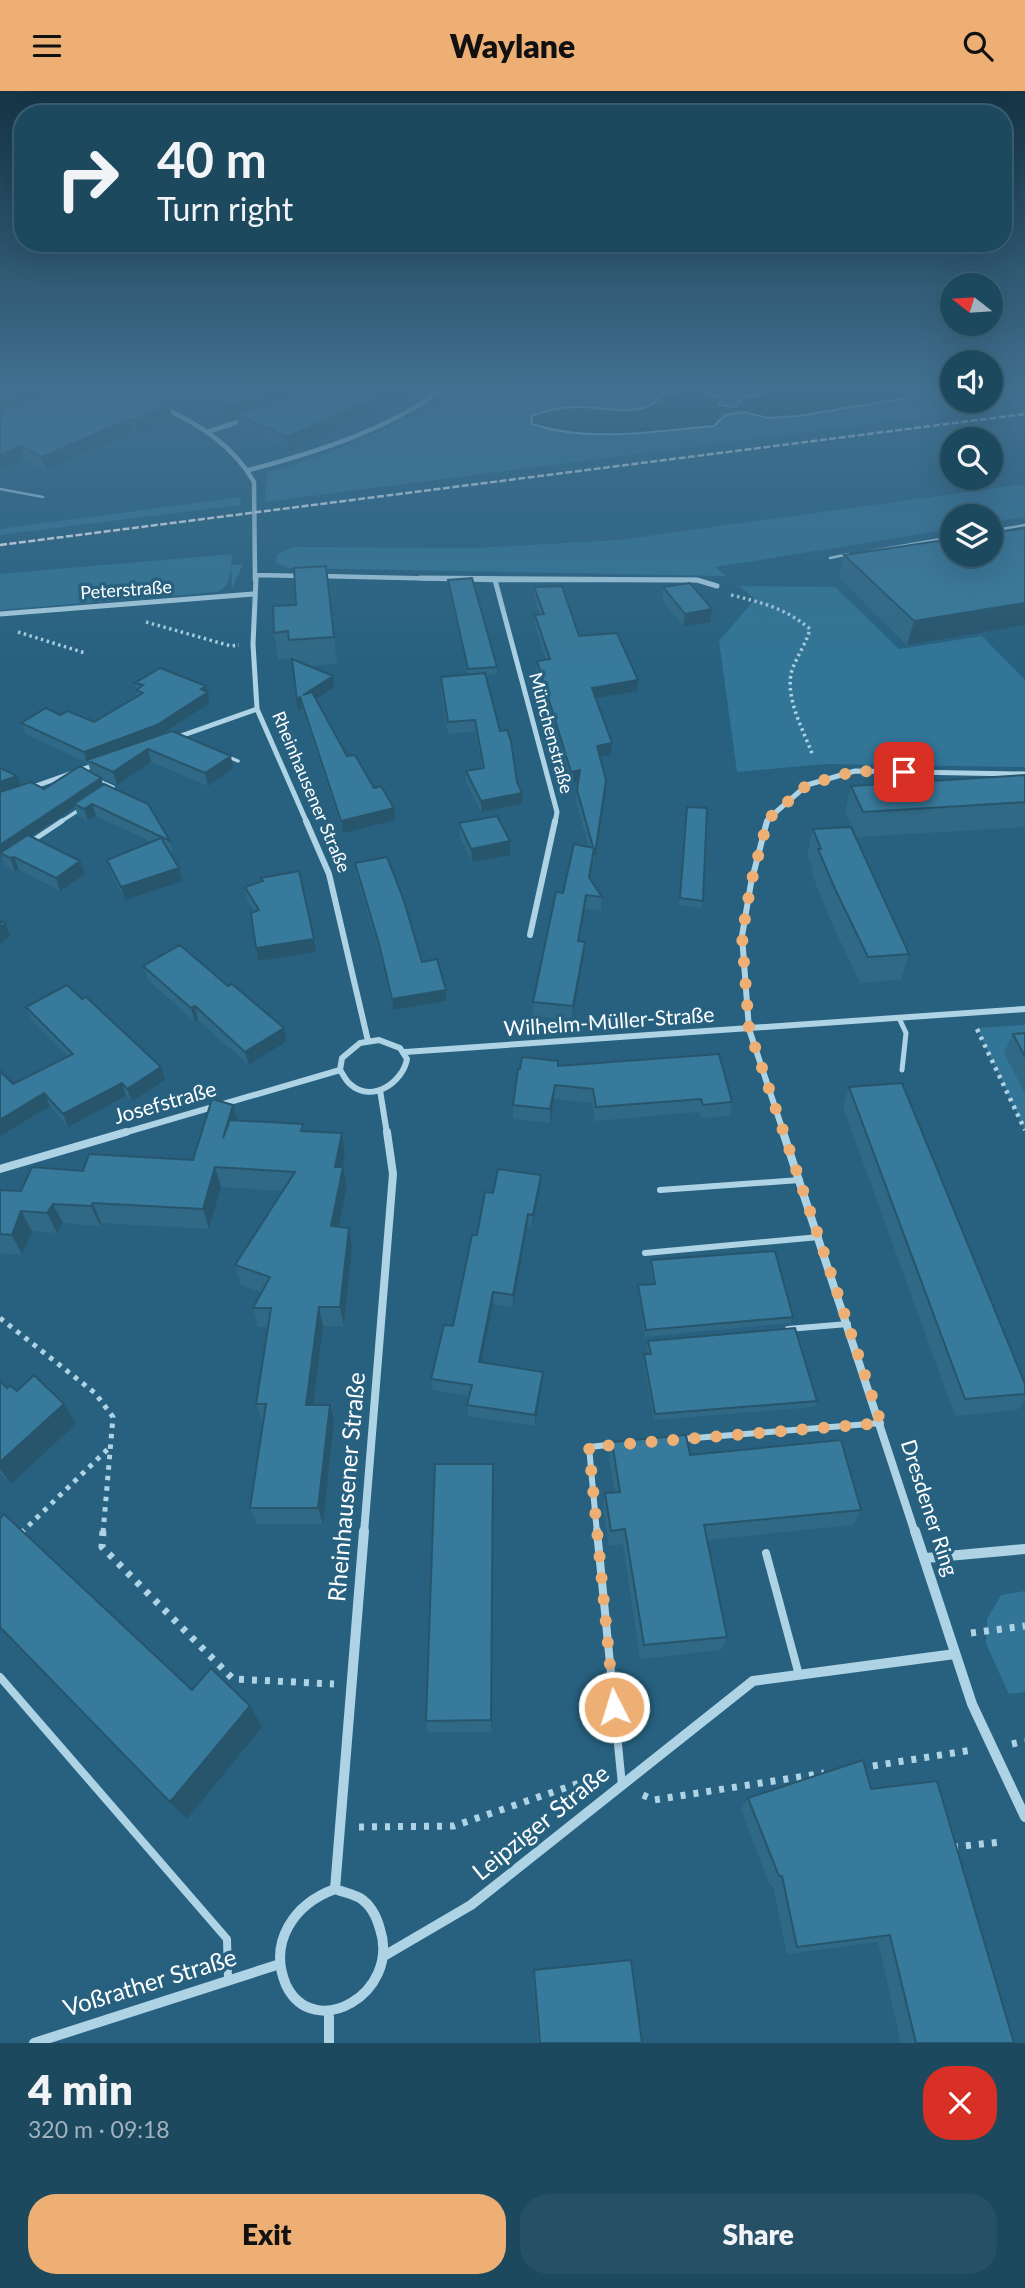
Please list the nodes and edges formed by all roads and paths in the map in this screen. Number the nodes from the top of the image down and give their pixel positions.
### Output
1 (254, 481) edge
2 (0, 489) edge
3 (43, 497) dead end
4 (1025, 525) edge
5 (1003, 529) edge
6 (940, 539) edge
7 (871, 551) edge
8 (858, 553) edge
9 (831, 558) dead end
10 (256, 575) junction
11 (495, 580) junction
12 (717, 586) joint
13 (253, 594) junction
14 (0, 614) edge
15 (144, 621) dead end
16 (12, 630) dead end
17 (253, 644) junction
18 (85, 653) dead end
19 (257, 709) junction
20 (183, 735) junction
21 (190, 741) edge
22 (163, 742) edge
23 (214, 751) edge
24 (813, 756) dead end
25 (107, 761) edge
26 (238, 761) dead end
27 (83, 769) junction
28 (1025, 774) edge
29 (23, 790) edge
30 (103, 795) edge
31 (92, 801) edge
32 (29, 843) edge
33 (530, 935) dead end
34 (1025, 1009) edge
35 (899, 1018) junction
36 (977, 1028) dead end
37 (749, 1029) junction
38 (368, 1041) junction
39 (405, 1052) junction
40 (340, 1070) junction
41 (902, 1070) dead end
42 (380, 1090) junction
43 (1025, 1130) edge
44 (0, 1169) edge
45 (800, 1180) junction
46 (660, 1190) dead end
47 (819, 1237) junction
48 (645, 1253) dead end
49 (0, 1318) edge
50 (848, 1324) junction
51 (781, 1330) edge
52 (881, 1423) junction
53 (667, 1440) edge
54 (627, 1444) edge
55 (110, 1447) junction
56 (19, 1535) edge
57 (1025, 1549) edge
58 (766, 1553) dead end
59 (926, 1558) junction
60 (1025, 1626) edge
61 (971, 1633) dead end
62 (956, 1654) junction
63 (799, 1675) junction
64 (0, 1677) edge
65 (352, 1685) junction
66 (1025, 1741) edge
67 (992, 1747) junction
68 (857, 1768) edge
69 (830, 1773) edge
70 (622, 1784) junction
71 (1025, 1817) edge
72 (340, 1827) junction
73 (1001, 1842) dead end
74 (952, 1847) edge
75 (335, 1889) junction
76 (384, 1956) junction
77 (280, 1964) junction
78 (228, 1980) junction
79 (329, 2017) junction
80 (34, 2043) edge
81 (329, 2043) edge

1 - 10 street, Rheinhausener Straße
2 - 3 lane
4 - 5 lane
6 - 7 lane
8 - 9 lane
10 - 11 street
10 - 13 street, Rheinhausener Straße
11 - 12 street
11 - 33 street, Münchenstraße
12 - 24 path
13 - 14 street, Peterstraße
13 - 17 street, Rheinhausener Straße
15 - 17 path
16 - 18 path
17 - 19 street, Rheinhausener Straße
19 - 20 street
19 - 38 street, Rheinhausener Straße
20 - 21 lane
20 - 22 street
23 - 26 lane
25 - 27 street
27 - 29 street
27 - 30 lane
28 - 37 street, Dresdener Ring
31 - 32 lane
34 - 35 street, Wilhelm-Müller-Straße
35 - 37 street, Wilhelm-Müller-Straße
35 - 41 lane
36 - 43 path
37 - 39 street, Wilhelm-Müller-Straße
37 - 45 street, Dresdener Ring
38 - 39 street
38 - 40 street
39 - 42 street
40 - 42 street
40 - 44 street, Josefstraße
42 - 65 street, Rheinhausener Straße
45 - 46 lane
45 - 47 street, Dresdener Ring
47 - 48 lane
47 - 50 street, Dresdener Ring
49 - 55 path
50 - 51 lane
50 - 52 street, Dresdener Ring
52 - 53 lane
52 - 59 street, Dresdener Ring
54 - 70 lane
55 - 56 path
55 - 65 path
57 - 59 street
58 - 63 lane
59 - 62 street, Dresdener Ring
60 - 61 path
62 - 63 street, Leipziger Straße
62 - 67 street, Dresdener Ring
63 - 70 street, Leipziger Straße
64 - 78 lane
65 - 72 street, Rheinhausener Straße
66 - 67 path
67 - 68 path
67 - 71 street, Dresdener Ring
69 - 70 path
70 - 72 path
70 - 76 street, Leipziger Straße
72 - 75 street, Rheinhausener Straße
73 - 74 path
75 - 76 street
75 - 77 street
76 - 79 street
77 - 78 street, Voßrather Straße
77 - 79 street
78 - 80 street, Voßrather Straße
79 - 81 street

